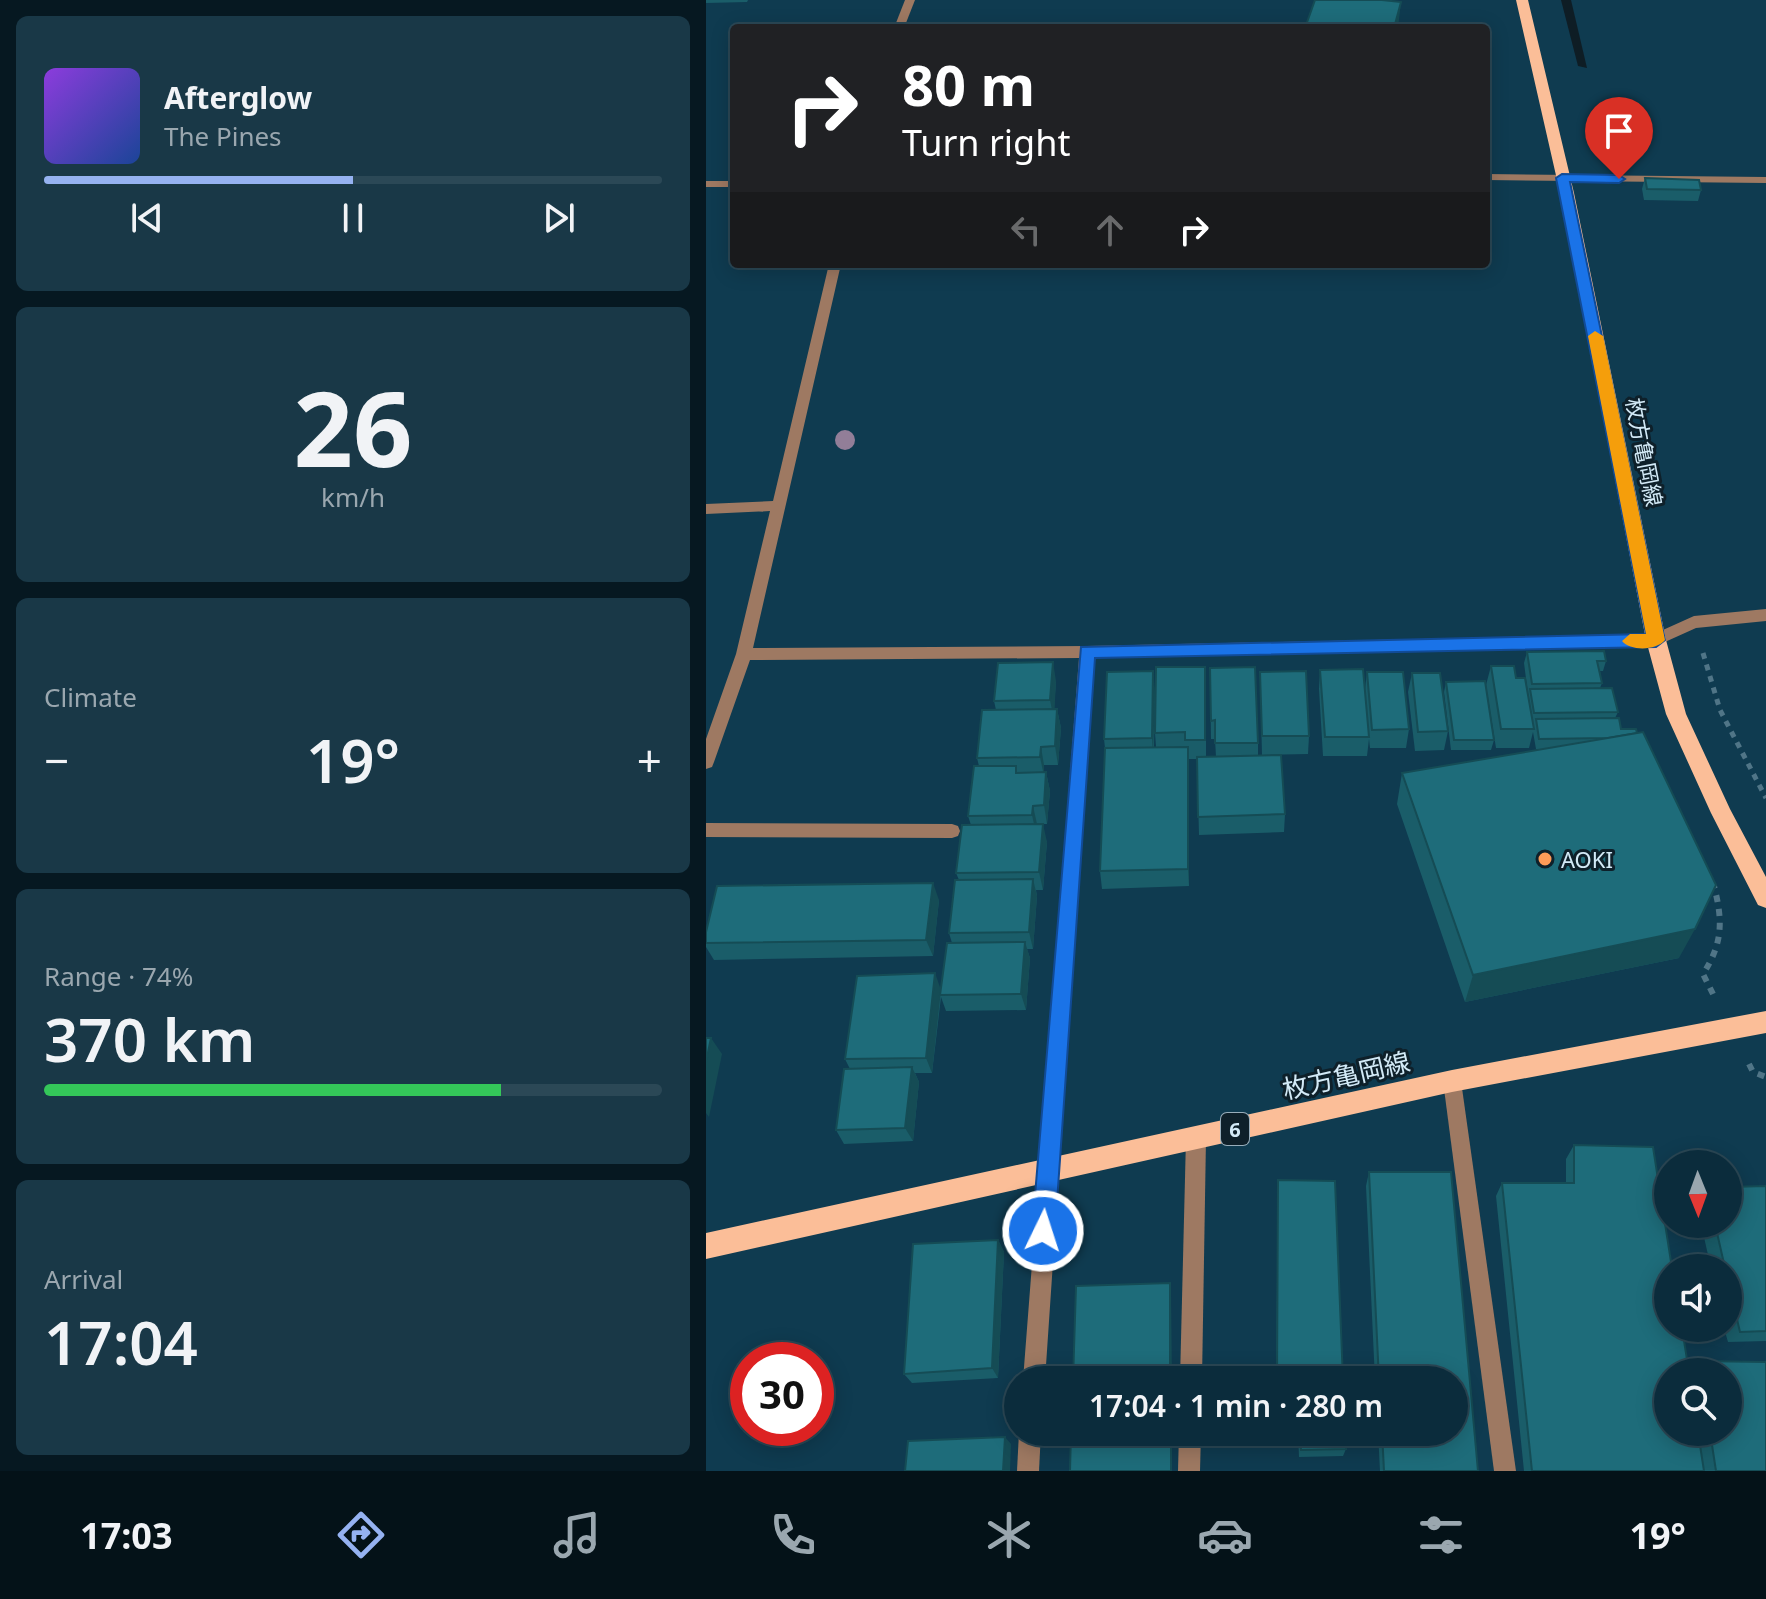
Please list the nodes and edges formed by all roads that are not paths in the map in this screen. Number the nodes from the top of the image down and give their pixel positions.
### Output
1 (910, 0) edge
2 (1522, 0) edge
3 (901, 24) edge
4 (1490, 177) edge
5 (1562, 178) junction
6 (1766, 180) edge
7 (706, 184) edge
8 (730, 184) edge
9 (834, 268) edge
10 (777, 506) junction
11 (706, 509) edge
12 (1766, 615) edge
13 (1656, 640) junction
14 (1087, 652) junction
15 (744, 654) junction
16 (706, 762) edge
17 (706, 830) edge
18 (952, 831) dead end
19 (1766, 898) edge
20 (1766, 1022) edge
21 (1452, 1081) junction
22 (1196, 1138) junction
23 (1047, 1171) junction
24 (706, 1246) edge
25 (1035, 1366) edge
26 (1191, 1366) edge
27 (1029, 1446) edge
28 (1190, 1446) edge
29 (1028, 1471) edge
30 (1189, 1471) edge
31 (1505, 1471) edge

1 - 3 street
2 - 5 main road, 枚方亀岡線
4 - 5 street
5 - 6 street
5 - 13 main road, 枚方亀岡線
7 - 8 street
9 - 10 street
10 - 11 street
10 - 15 street
12 - 13 street
13 - 14 street
13 - 19 main road, 枚方亀岡線
14 - 15 street
14 - 23 street
15 - 16 street
17 - 18 street
20 - 21 main road, 枚方亀岡線 / 6
21 - 22 main road, 枚方亀岡線 / 6
21 - 31 street
22 - 23 main road, 枚方亀岡線 / 6
22 - 26 street
23 - 24 main road, 枚方亀岡線 / 6
23 - 25 street
27 - 29 street
28 - 30 street

